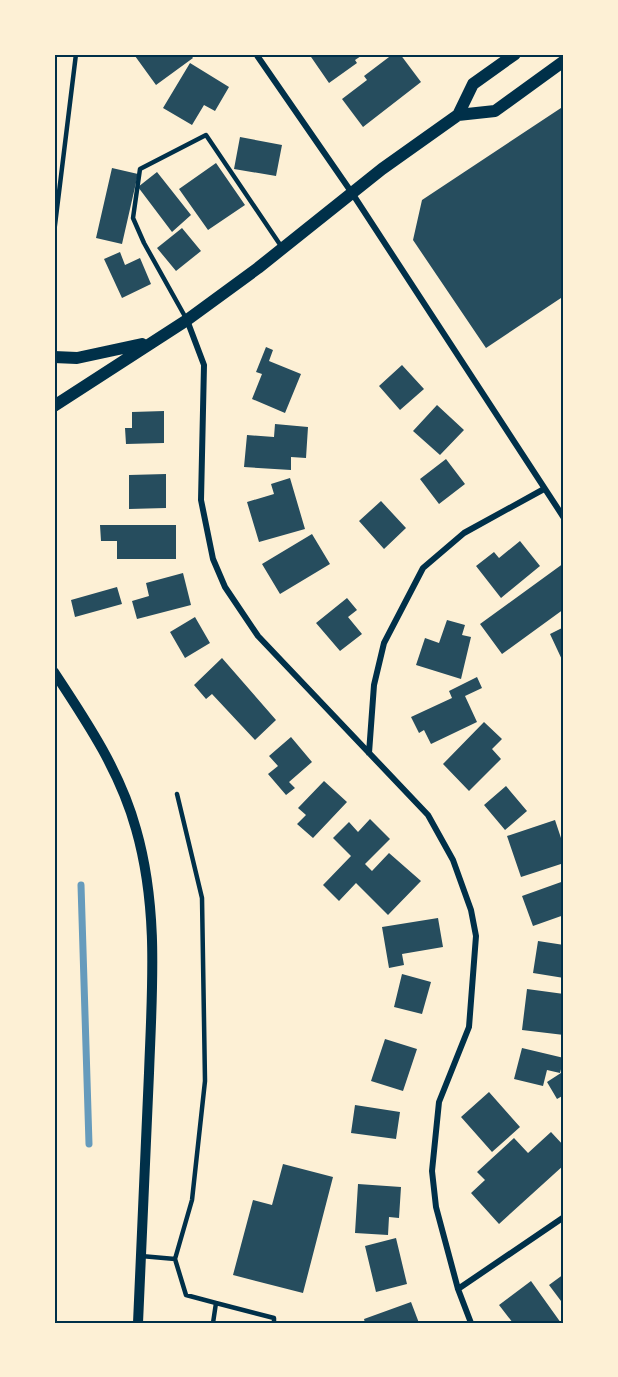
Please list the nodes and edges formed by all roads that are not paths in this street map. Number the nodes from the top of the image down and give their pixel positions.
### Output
1 (75, 54) edge
2 (256, 54) edge
3 (515, 54) edge
4 (564, 61) edge
5 (458, 115) junction
6 (352, 193) junction
7 (54, 232) edge
8 (282, 247) junction
9 (187, 320) junction
10 (149, 343) junction
11 (54, 357) edge
12 (54, 406) edge
13 (544, 489) junction
14 (564, 518) edge
15 (54, 672) edge
16 (369, 753) junction
17 (177, 794) dead end
18 (564, 1217) edge
19 (141, 1256) junction
20 (175, 1259) junction
21 (458, 1289) junction
22 (216, 1303) junction
23 (138, 1323) edge
24 (213, 1323) edge
25 (274, 1323) edge
26 (471, 1323) edge

1 - 7 lane
2 - 6 street
3 - 5 main road
4 - 5 main road
5 - 6 main road
6 - 8 main road
6 - 13 street
8 - 9 main road
8 - 9 lane
9 - 10 main road
9 - 16 street
10 - 11 main road
10 - 12 main road
13 - 14 street
13 - 16 street
15 - 19 street
16 - 21 street
17 - 20 lane
18 - 21 street
19 - 20 lane
19 - 23 street
20 - 22 lane
21 - 26 street
22 - 24 lane
22 - 25 lane

